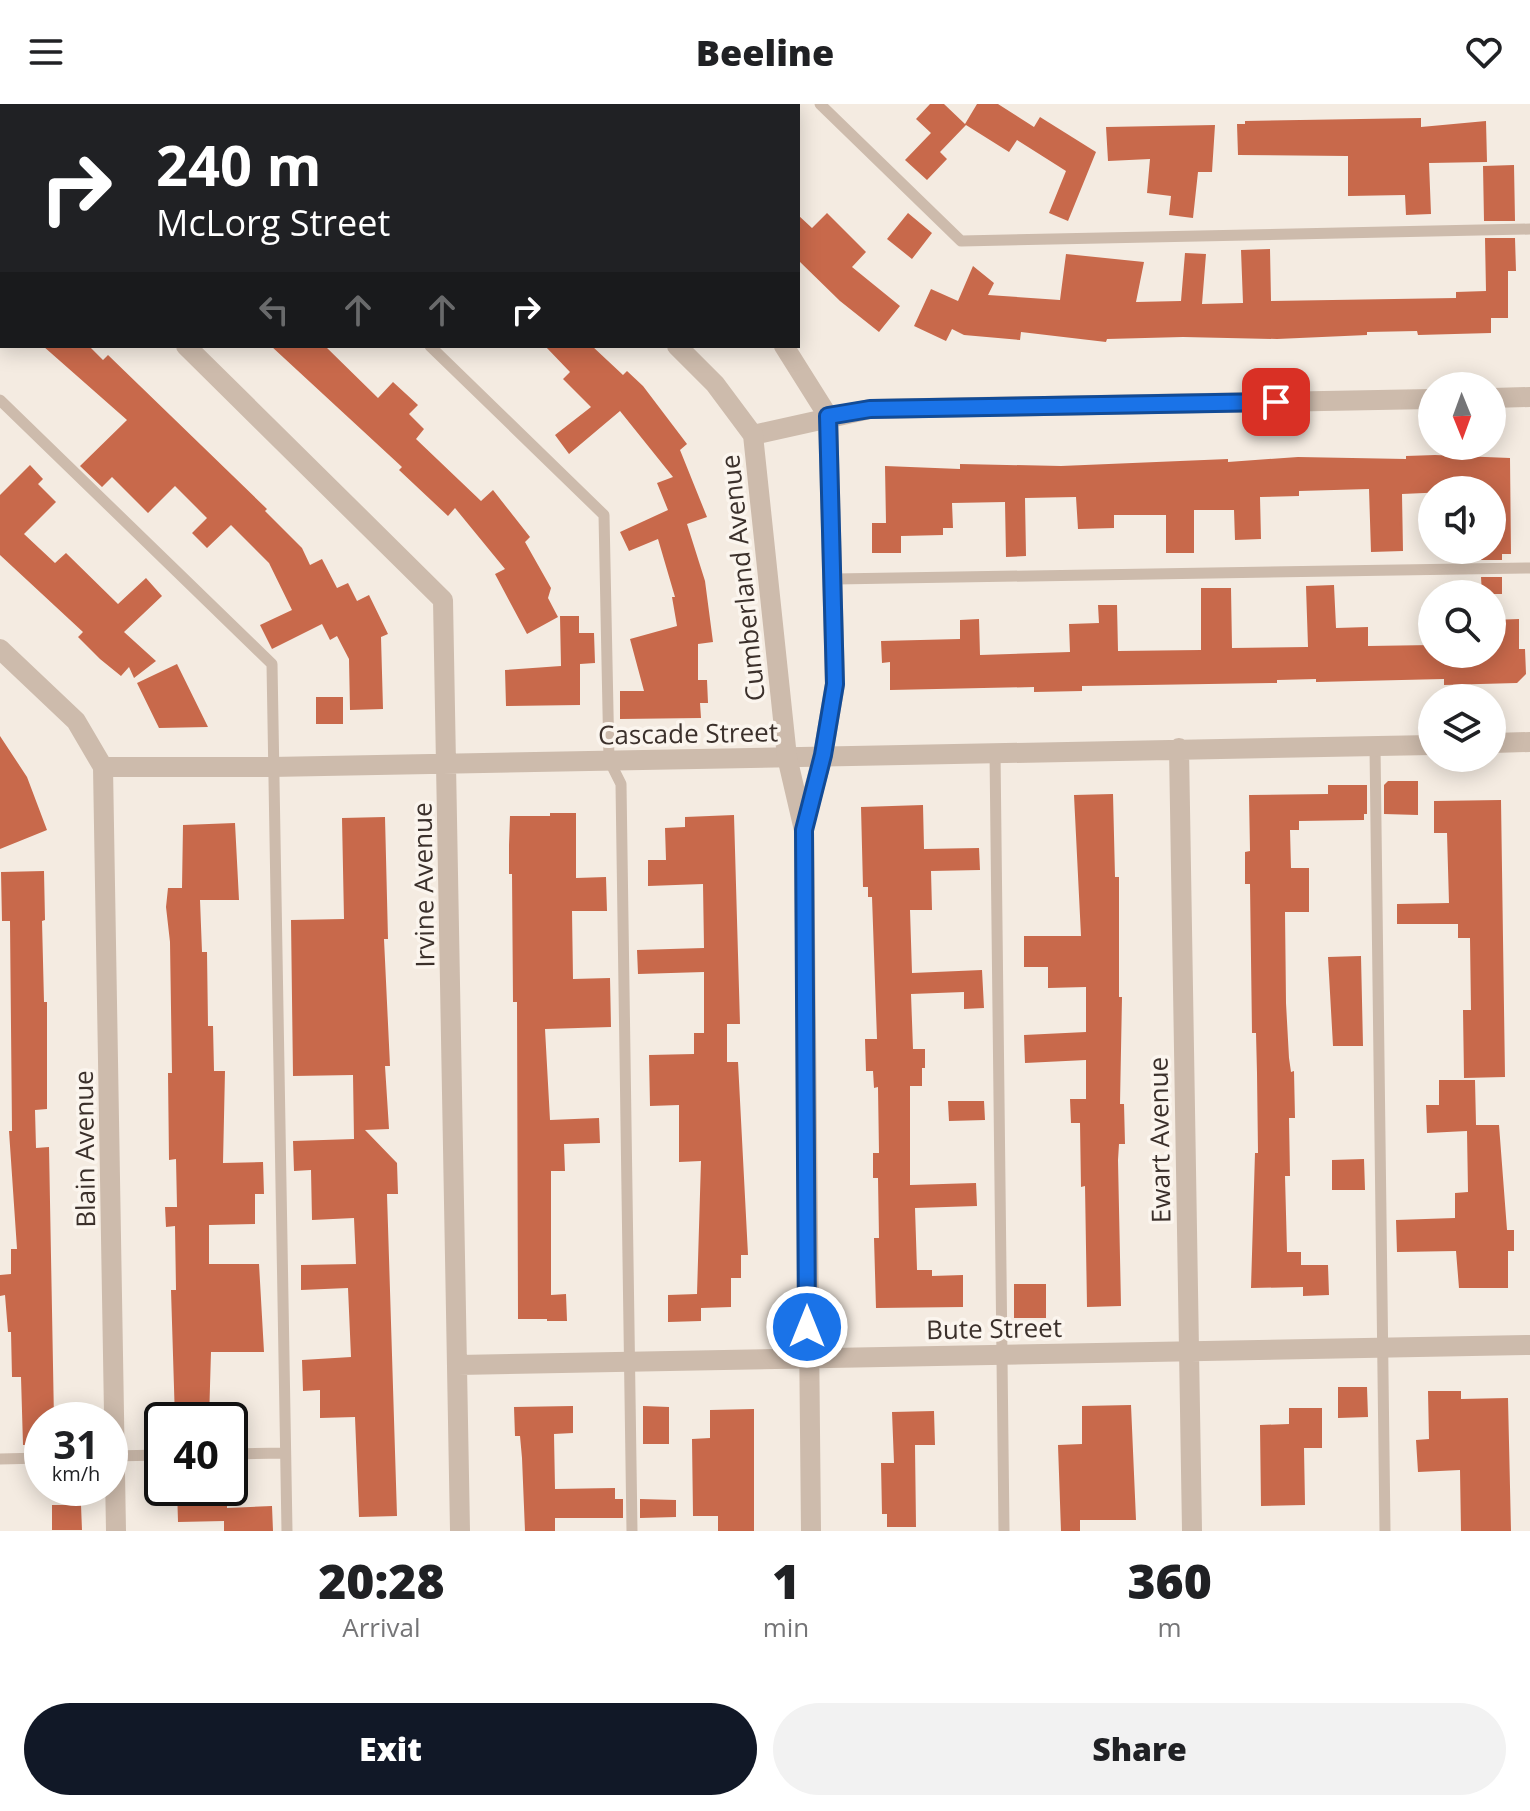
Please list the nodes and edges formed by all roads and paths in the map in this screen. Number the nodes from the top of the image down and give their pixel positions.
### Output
1 (820, 104) edge
2 (1530, 229) edge
3 (188, 348) edge
4 (432, 348) edge
5 (679, 348) edge
6 (785, 348) edge
7 (1530, 397) edge
8 (1506, 398) edge
9 (1418, 399) edge
10 (0, 400) edge
11 (828, 416) junction
12 (753, 435) junction
13 (1530, 568) edge
14 (835, 579) junction
15 (0, 649) edge
16 (1530, 742) edge
17 (1506, 743) edge
18 (1418, 745) edge
19 (1375, 747) junction
20 (1179, 748) junction
21 (995, 751) junction
22 (823, 755) junction
23 (787, 757) junction
24 (609, 760) junction
25 (447, 764) junction
26 (103, 767) junction
27 (271, 767) junction
28 (804, 830) junction
29 (1530, 1345) edge
30 (1381, 1349) junction
31 (1189, 1352) junction
32 (1002, 1354) junction
33 (807, 1358) junction
34 (631, 1363) junction
35 (458, 1365) junction
36 (111, 1402) edge
37 (285, 1453) junction
38 (248, 1454) edge
39 (24, 1458) edge
40 (0, 1459) edge
41 (115, 1506) edge
42 (116, 1531) edge
43 (287, 1531) edge
44 (460, 1531) edge
45 (632, 1531) edge
46 (811, 1531) edge
47 (1004, 1531) edge
48 (1192, 1531) edge
49 (1385, 1531) edge

1 - 2 lane
3 - 25 street, Irvine Avenue
4 - 24 lane
5 - 12 street, Cumberland Avenue
6 - 11 street, Cumberland Avenue
7 - 8 street
9 - 11 street
10 - 27 lane
11 - 12 street
11 - 14 street, Cumberland Avenue
12 - 23 street, Cumberland Avenue
13 - 14 lane
14 - 22 street, Cumberland Avenue
15 - 26 street
16 - 17 street
18 - 19 street, Cascade Street
19 - 20 street, Cascade Street
19 - 30 lane
20 - 21 street, Cascade Street
20 - 31 street, Ewart Avenue
21 - 22 street, Cascade Street
21 - 32 lane
22 - 23 street, Cascade Street
22 - 28 street, Cumberland Avenue
23 - 24 street, Cascade Street
23 - 28 street, Cumberland Avenue
24 - 25 street, Cascade Street
24 - 34 lane
25 - 27 street, Cascade Street
25 - 35 street, Irvine Avenue
26 - 27 street, Cascade Street
26 - 36 street, Blain Avenue
27 - 37 lane
28 - 33 street, Cumberland Avenue
29 - 30 street, Bute Street
30 - 31 street, Bute Street
30 - 49 lane
31 - 32 street, Bute Street
31 - 48 street, Ewart Avenue
32 - 33 street, Bute Street
32 - 47 lane
33 - 34 street, Bute Street
33 - 46 street, Cumberland Avenue
34 - 35 street, Bute Street
34 - 45 lane
35 - 44 street, Irvine Avenue
37 - 38 lane
37 - 43 lane
39 - 40 lane
41 - 42 street, Blain Avenue

